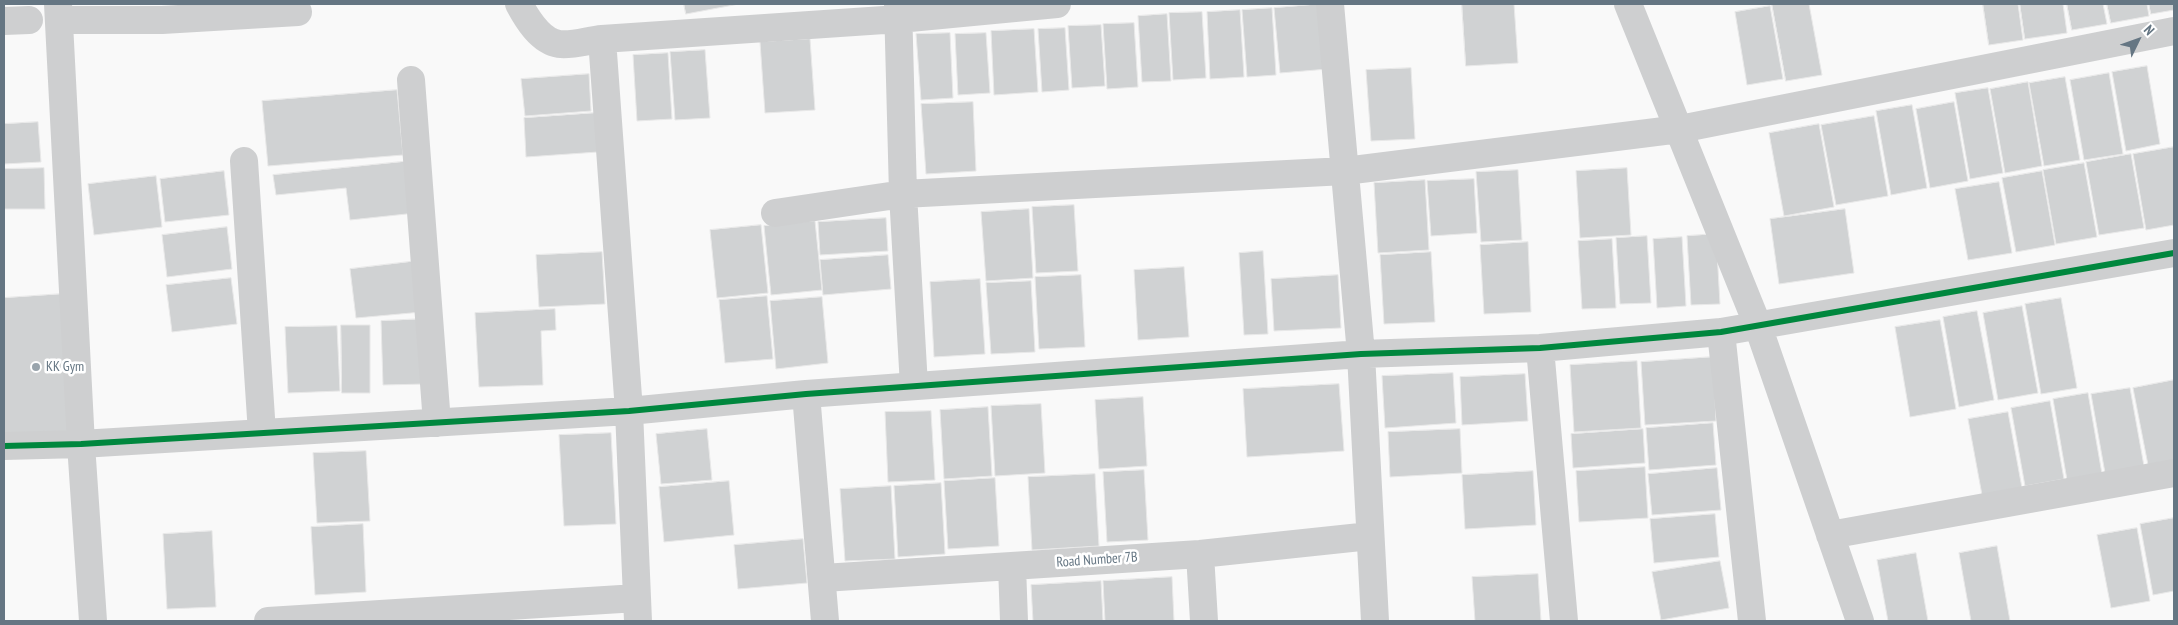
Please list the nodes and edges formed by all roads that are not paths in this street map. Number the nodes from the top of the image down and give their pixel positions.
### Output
1 (519, 4) edge
2 (1057, 4) edge
3 (1330, 4) edge
4 (1628, 4) edge
5 (898, 11) edge
6 (59, 12) edge
7 (298, 12) dead end
8 (2174, 31) edge
9 (602, 39) junction
10 (411, 80) dead end
11 (1680, 129) junction
12 (244, 161) dead end
13 (1345, 171) junction
14 (903, 194) junction
15 (775, 212) dead end
16 (2174, 253) edge
17 (1758, 326) junction
18 (1721, 332) junction
19 (1540, 348) junction
20 (1361, 354) junction
21 (914, 386) junction
22 (806, 394) junction
23 (629, 411) junction
24 (436, 423) junction
25 (262, 433) junction
26 (81, 444) junction
27 (4, 446) edge
28 (2174, 473) edge
29 (1830, 535) junction
30 (1370, 536) junction
31 (1200, 554) junction
32 (1012, 566) junction
33 (823, 578) junction
34 (637, 610) edge
35 (457, 616) edge
36 (93, 621) edge
37 (268, 621) edge
38 (281, 621) edge
39 (825, 621) edge
40 (1014, 621) edge
41 (1204, 621) edge
42 (1375, 621) edge
43 (1564, 621) edge
44 (1752, 621) edge
45 (1860, 621) edge

1 - 9 street
2 - 5 street
3 - 13 street
4 - 11 street
5 - 9 street
5 - 14 street
6 - 7 street
6 - 26 street
8 - 11 street
9 - 23 street
10 - 24 street
11 - 13 street
11 - 17 street
12 - 25 street
13 - 14 street
13 - 20 street
14 - 15 street
14 - 21 street
16 - 17 street
17 - 18 street
17 - 29 street
18 - 19 street
18 - 44 street
19 - 20 street
19 - 43 street
20 - 21 street
20 - 30 street
21 - 22 street
22 - 23 street
22 - 33 street
23 - 24 street
23 - 34 street
24 - 25 street
25 - 26 street
26 - 27 street
26 - 36 street
28 - 29 street
29 - 45 street
30 - 31 street, Road Number 7B
30 - 42 street
31 - 32 street, Road Number 7B
31 - 41 street
32 - 33 street, Road Number 7B
32 - 40 street
33 - 39 street
34 - 35 street
35 - 38 street
37 - 38 street

